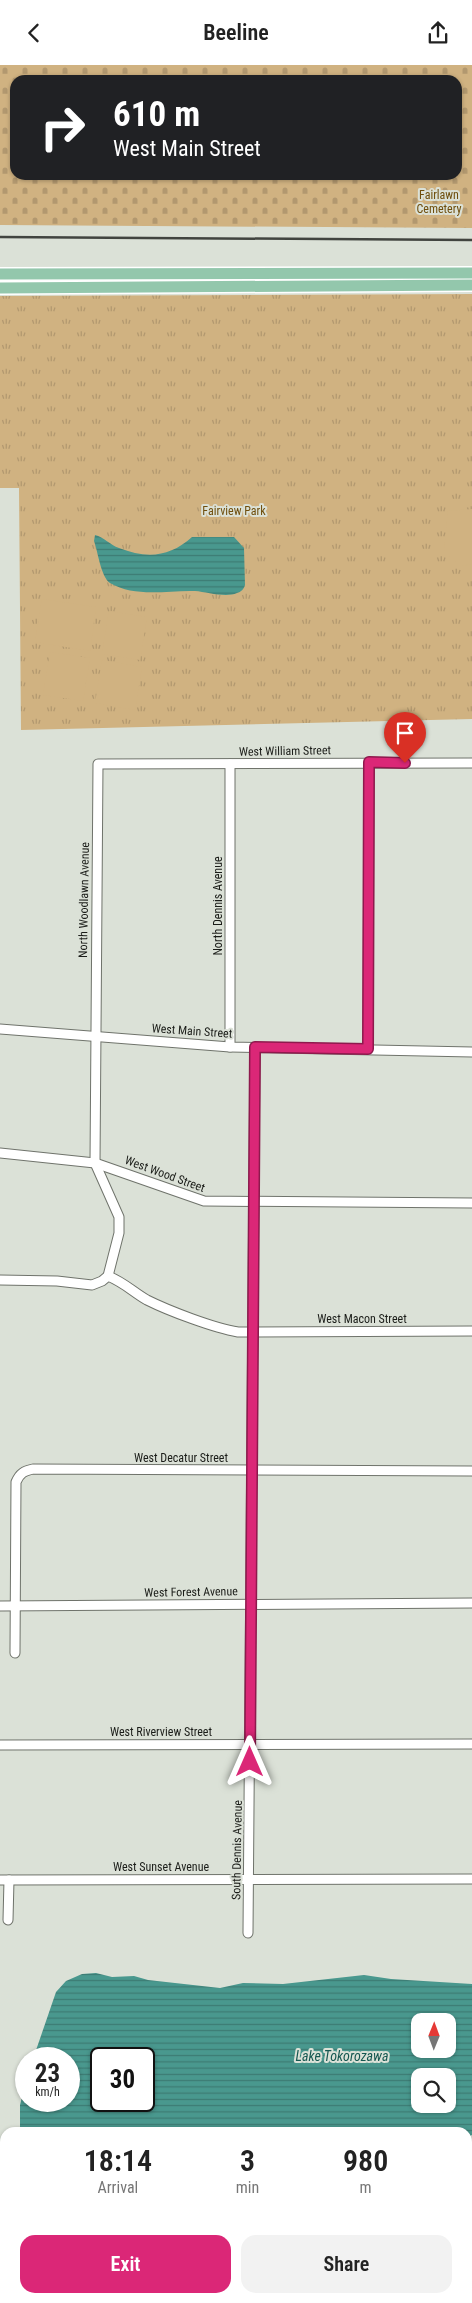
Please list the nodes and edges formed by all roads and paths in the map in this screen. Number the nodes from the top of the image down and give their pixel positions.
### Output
1 (472, 273) edge
2 (0, 274) edge
3 (472, 285) edge
4 (0, 288) edge
5 (369, 762) junction
6 (472, 763) edge
7 (98, 764) joint
8 (230, 764) junction
9 (0, 1029) edge
10 (95, 1036) junction
11 (230, 1047) junction
12 (255, 1047) junction
13 (368, 1049) junction
14 (472, 1052) edge
15 (0, 1153) edge
16 (95, 1163) junction
17 (254, 1203) junction
18 (472, 1203) edge
19 (108, 1276) junction
20 (2, 1281) edge
21 (252, 1331) junction
22 (472, 1331) edge
23 (251, 1471) junction
24 (472, 1471) edge
25 (251, 1603) junction
26 (472, 1603) edge
27 (0, 1606) edge
28 (15, 1606) junction
29 (14, 1653) dead end
30 (472, 1744) edge
31 (0, 1745) edge
32 (250, 1745) junction
33 (472, 1879) edge
34 (4, 1880) edge
35 (249, 1880) junction
36 (8, 1920) dead end
37 (248, 1933) dead end

1 - 2 main road
3 - 4 main road
5 - 6 street, West William Street
5 - 8 street, West William Street
5 - 13 street
7 - 8 street, West William Street
7 - 10 street, North Woodlawn Avenue
8 - 11 street, North Dennis Avenue
9 - 10 street, West Main Street
10 - 11 street, West Main Street
10 - 16 street, North Woodlawn Avenue
11 - 12 street, West Main Street
12 - 13 street, West Main Street
12 - 17 street, South Dennis Avenue
13 - 14 street, West Main Street
15 - 16 street, West Wood Street
16 - 17 street, West Wood Street
16 - 19 street
17 - 18 street, West Wood Street
17 - 21 street, South Dennis Avenue
19 - 20 street
19 - 21 street, West Macon Street
21 - 22 street, West Macon Street
21 - 23 street, South Dennis Avenue
23 - 24 street, West Decatur Street
23 - 25 street, South Dennis Avenue
23 - 28 street, West Decatur Street
25 - 26 street, West Forest Avenue
25 - 28 street, West Forest Avenue
25 - 32 street, South Dennis Avenue
27 - 28 street, West Forest Avenue
28 - 29 street
30 - 32 street, West Riverview Street
31 - 32 street, West Riverview Street
32 - 35 street, South Dennis Avenue
33 - 35 street, West Sunset Avenue
34 - 35 street, West Sunset Avenue
34 - 36 street
35 - 37 street, South Dennis Avenue

